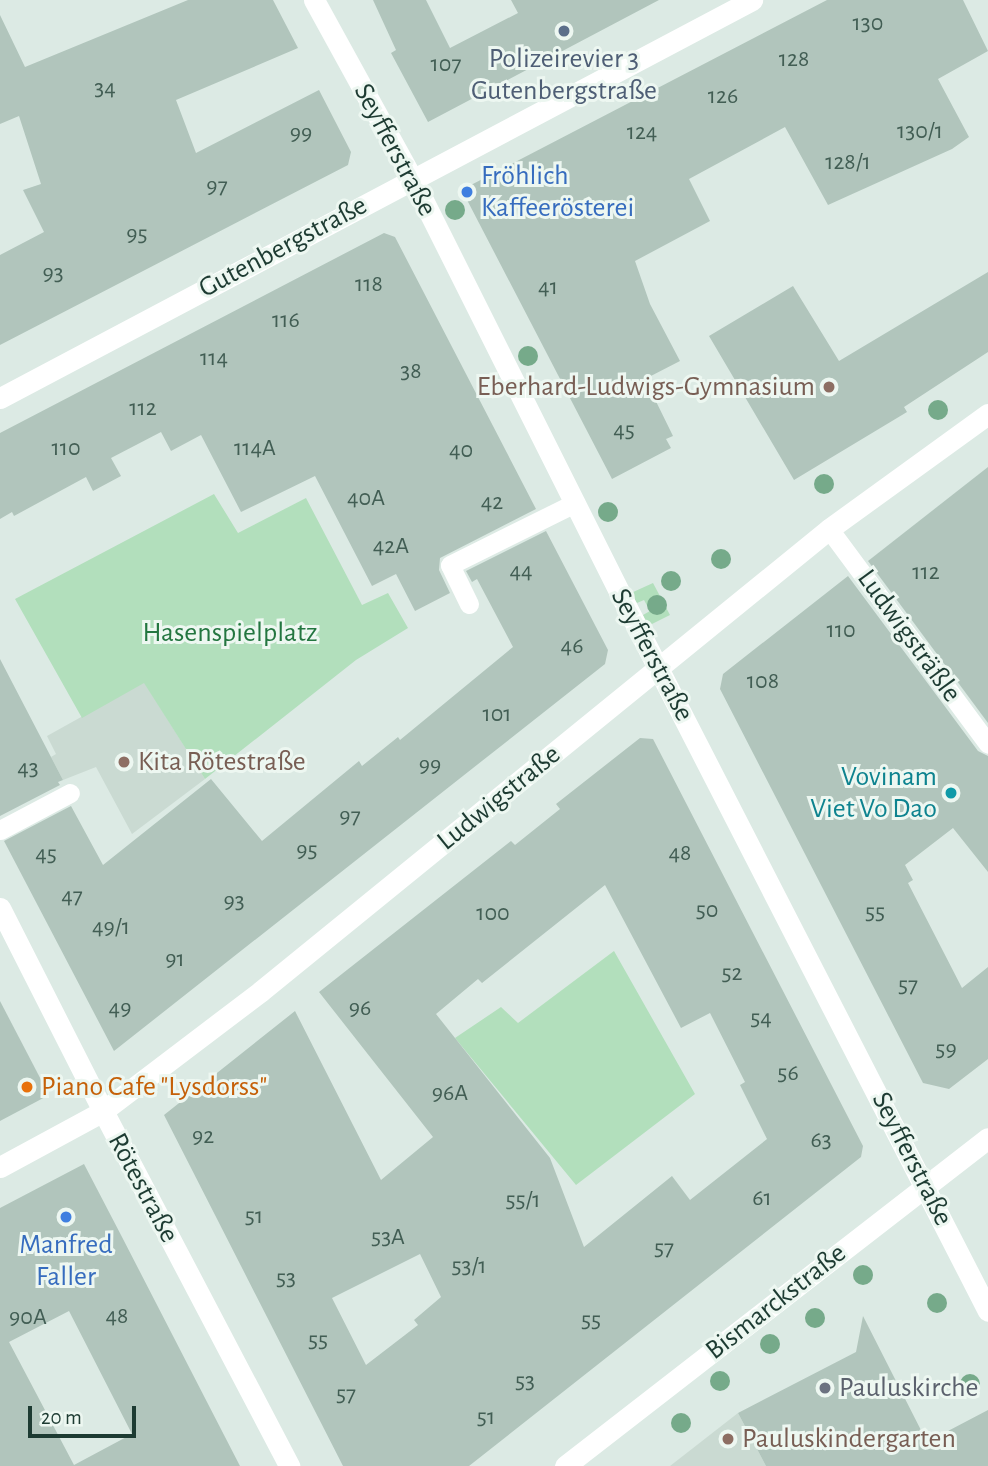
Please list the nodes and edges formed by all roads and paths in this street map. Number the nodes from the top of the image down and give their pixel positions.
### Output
1 (314, 0) edge
2 (752, 0) edge
3 (411, 178) junction
4 (0, 398) edge
5 (988, 414) edge
6 (575, 503) junction
7 (830, 529) junction
8 (469, 604) dead end
9 (660, 668) junction
10 (988, 744) edge
11 (70, 793) dead end
12 (0, 830) edge
13 (0, 908) edge
14 (103, 1111) junction
15 (988, 1138) edge
16 (0, 1167) edge
17 (926, 1186) junction
18 (988, 1311) edge
19 (289, 1466) edge
20 (565, 1466) edge

1 - 3 street, Seyfferstraße
2 - 3 street, Gutenbergstraße
3 - 4 street, Gutenbergstraße
3 - 6 street, Seyfferstraße
5 - 7 street, Ludwigstraße
6 - 8 lane
6 - 9 street, Seyfferstraße
7 - 9 street, Ludwigstraße
7 - 10 lane, Ludwigsträßle
9 - 14 street, Ludwigstraße
9 - 17 street, Seyfferstraße
11 - 12 lane
13 - 14 street, Rötestraße
14 - 16 street, Ludwigstraße
14 - 19 street, Rötestraße
15 - 17 street, Bismarckstraße
17 - 18 street, Seyfferstraße
17 - 20 street, Bismarckstraße

